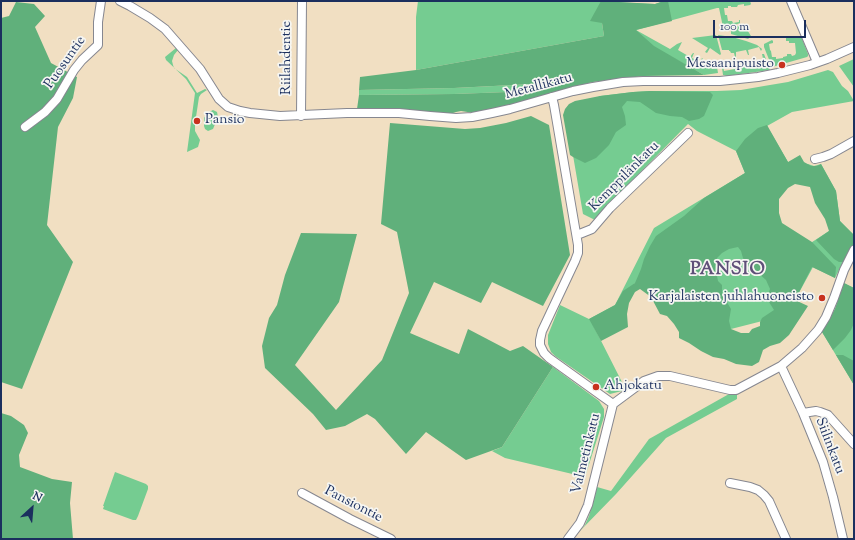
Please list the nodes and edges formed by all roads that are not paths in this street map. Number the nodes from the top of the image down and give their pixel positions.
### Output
1 (101, 1) edge
2 (120, 1) edge
3 (302, 1) edge
4 (791, 1) edge
5 (854, 47) edge
6 (817, 62) junction
7 (552, 97) junction
8 (301, 116) junction
9 (25, 127) dead end
10 (688, 134) dead end
11 (854, 141) edge
12 (815, 158) dead end
13 (577, 235) junction
14 (854, 250) edge
15 (781, 366) junction
16 (613, 404) junction
17 (803, 413) junction
18 (854, 444) edge
19 (730, 483) dead end
20 (302, 493) dead end
21 (391, 539) edge
22 (568, 539) edge
23 (786, 539) edge
24 (843, 539) edge

1 - 9 street, Puosuntie
2 - 8 street, Metallikatu
3 - 8 street, Riilahdentie
4 - 6 street
5 - 6 street, Metallikatu
6 - 7 street, Metallikatu
7 - 8 street, Metallikatu
7 - 13 street
10 - 13 street, Kemppilänkatu
11 - 12 street
13 - 16 street
14 - 15 street, Valmetinkatu
15 - 16 street, Valmetinkatu
15 - 17 street, Siilinkatu
16 - 22 street, Valmetinkatu
17 - 18 street
17 - 24 street, Siilinkatu
19 - 23 street
20 - 21 street, Pansiontie

